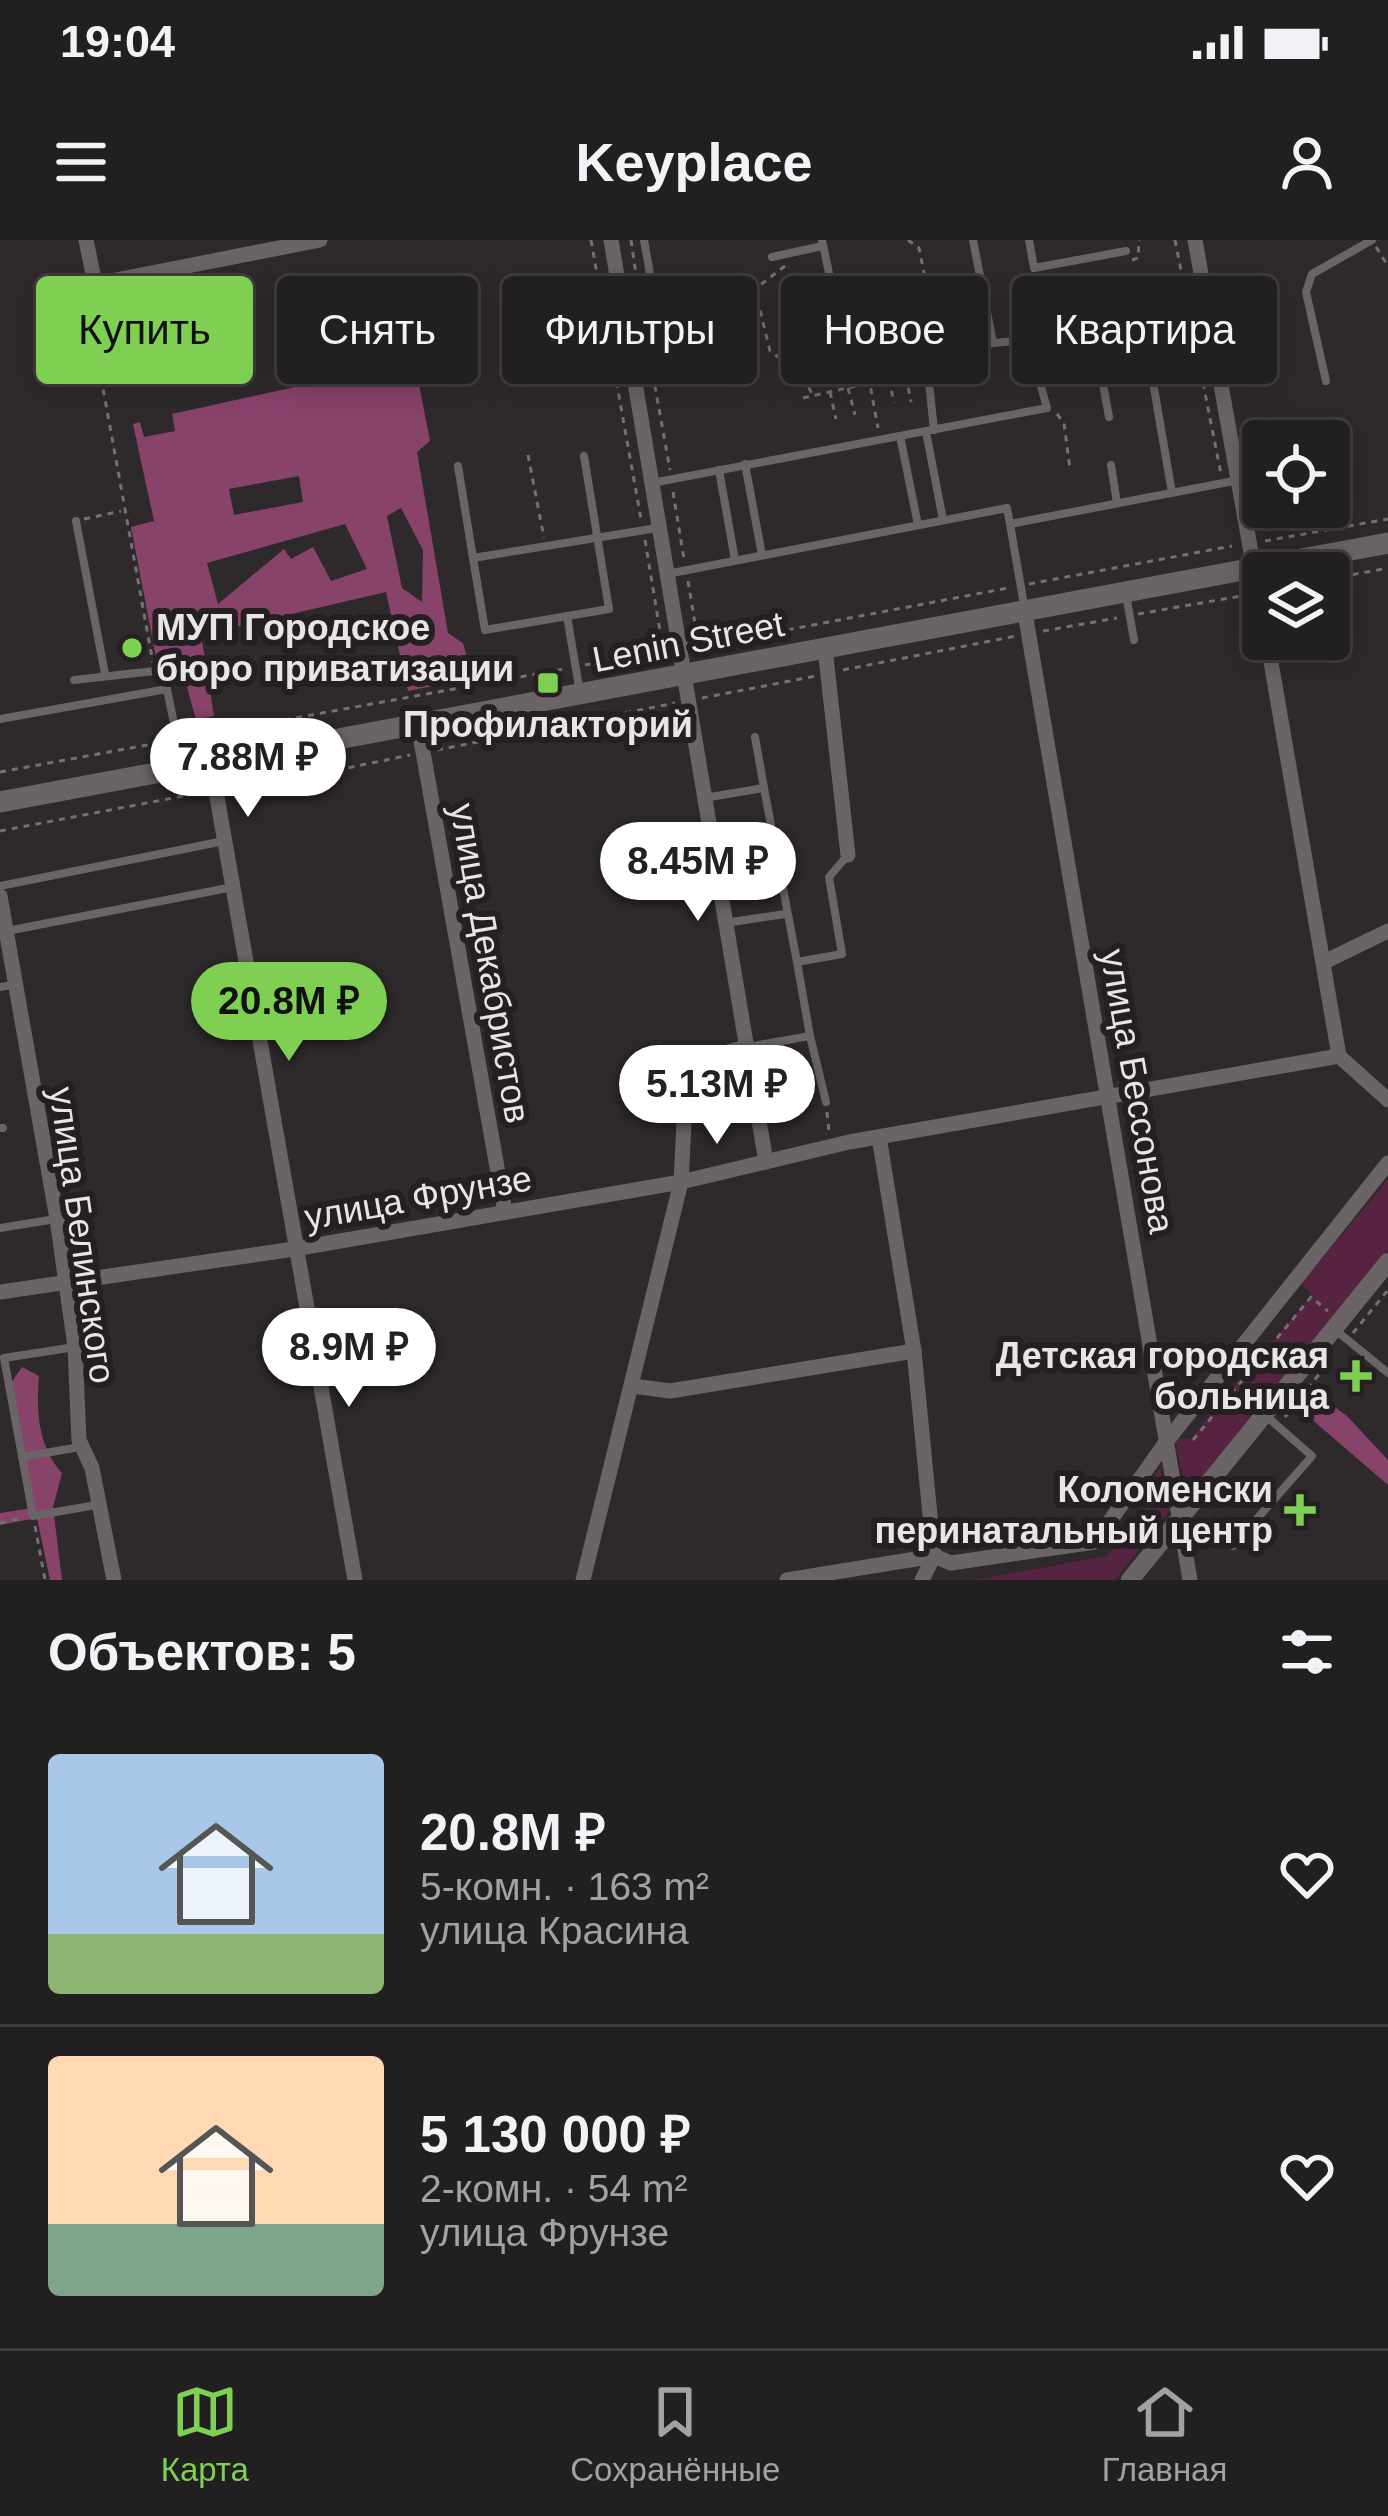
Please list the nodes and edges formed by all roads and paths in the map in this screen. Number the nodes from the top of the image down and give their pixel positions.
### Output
1 (86, 240) edge
2 (320, 240) edge
3 (591, 240) edge
4 (610, 240) edge
5 (644, 240) edge
6 (908, 240) edge
7 (974, 240) edge
8 (1029, 240) edge
9 (1174, 240) edge
10 (1195, 240) edge
11 (1372, 240) edge
12 (823, 243) edge
13 (221, 248) edge
14 (806, 250) junction
15 (1126, 251) dead end
16 (772, 257) dead end
17 (1388, 266) edge
18 (829, 273) dead end
19 (93, 276) edge
20 (122, 276) edge
21 (616, 276) edge
22 (650, 276) edge
23 (925, 276) edge
24 (1181, 276) edge
25 (1202, 276) edge
26 (993, 343) junction
27 (988, 344) edge
28 (1327, 381) dead end
29 (101, 384) edge
30 (634, 384) edge
31 (859, 384) edge
32 (870, 384) edge
33 (890, 384) edge
34 (907, 384) edge
35 (929, 384) edge
36 (1102, 384) edge
37 (1153, 384) edge
38 (1204, 384) edge
39 (1220, 384) edge
40 (848, 386) junction
41 (829, 390) junction
42 (812, 394) junction
43 (802, 398) dead end
44 (910, 402) dead end
45 (894, 403) dead end
46 (1047, 408) junction
47 (854, 415) dead end
48 (1109, 417) dead end
49 (836, 419) dead end
50 (930, 431) junction
51 (900, 436) junction
52 (880, 440) junction
53 (528, 454) dead end
54 (584, 456) dead end
55 (746, 464) junction
56 (1111, 465) dead end
57 (458, 466) dead end
58 (1070, 469) dead end
59 (718, 470) junction
60 (1231, 482) junction
61 (651, 484) junction
62 (1172, 493) junction
63 (1118, 503) junction
64 (125, 510) junction
65 (1388, 519) edge
66 (943, 520) junction
67 (76, 521) joint
68 (1010, 524) junction
69 (918, 525) junction
70 (651, 529) junction
71 (598, 537) junction
72 (1251, 543) junction
73 (1388, 543) edge
74 (545, 546) junction
75 (1253, 552) edge
76 (1342, 552) edge
77 (762, 555) junction
78 (473, 558) junction
79 (735, 560) junction
80 (1388, 568) edge
81 (1242, 573) edge
82 (666, 574) junction
83 (1350, 575) edge
84 (1021, 586) junction
85 (1242, 594) edge
86 (1128, 605) junction
87 (567, 616) junction
88 (1027, 623) junction
89 (763, 631) joint
90 (1134, 640) dead end
91 (825, 648) junction
92 (671, 649) junction
93 (1271, 660) edge
94 (576, 667) junction
95 (154, 670) junction
96 (105, 674) junction
97 (828, 674) junction
98 (683, 676) junction
99 (74, 680) dead end
100 (167, 689) junction
101 (580, 694) junction
102 (686, 701) junction
103 (0, 719) edge
104 (418, 724) junction
105 (755, 737) dead end
106 (178, 740) junction
107 (424, 752) junction
108 (211, 763) junction
109 (184, 768) junction
110 (0, 772) edge
111 (764, 788) junction
112 (216, 789) junction
113 (703, 798) junction
114 (0, 802) edge
115 (0, 831) edge
116 (226, 841) junction
117 (848, 855) joint
118 (0, 886) edge
119 (235, 887) junction
120 (0, 896) edge
121 (785, 914) junction
122 (724, 924) junction
123 (1388, 931) edge
124 (5, 932) junction
125 (797, 962) junction
126 (1324, 962) junction
127 (7, 986) edge
128 (810, 1036) junction
129 (746, 1047) junction
130 (1339, 1056) junction
131 (1109, 1100) junction
132 (1388, 1100) edge
133 (826, 1102) joint
134 (879, 1137) junction
135 (831, 1146) junction
136 (766, 1162) junction
137 (1388, 1163) edge
138 (681, 1182) junction
139 (505, 1212) junction
140 (57, 1219) junction
141 (0, 1228) edge
142 (294, 1249) junction
143 (1388, 1262) edge
144 (65, 1284) junction
145 (0, 1292) edge
146 (1328, 1334) junction
147 (75, 1347) junction
148 (914, 1351) junction
149 (1388, 1373) edge
150 (633, 1386) junction
151 (1264, 1414) junction
152 (1193, 1440) dead end
153 (1166, 1442) junction
154 (82, 1446) junction
155 (22, 1457) junction
156 (98, 1505) junction
157 (33, 1516) junction
158 (1182, 1518) junction
159 (0, 1522) edge
160 (1233, 1546) dead end
161 (934, 1556) junction
162 (44, 1580) edge
163 (114, 1580) edge
164 (355, 1580) edge
165 (583, 1580) edge
166 (787, 1580) edge
167 (922, 1580) edge
168 (1130, 1580) edge
169 (1190, 1580) edge

1 - 19 street
2 - 13 street
3 - 70 path
4 - 21 street
5 - 22 lane
6 - 23 path
7 - 26 lane
8 - 15 lane
9 - 24 path
10 - 25 street
11 - 17 path
11 - 28 lane
12 - 14 lane
12 - 18 lane
13 - 20 street
14 - 16 lane
14 - 42 path
26 - 27 lane
26 - 46 lane
29 - 64 path
30 - 61 street
31 - 40 path
32 - 52 path
33 - 45 path
34 - 44 path
35 - 50 lane
36 - 48 lane
37 - 62 lane
38 - 60 path
39 - 60 street
40 - 41 path
40 - 47 path
41 - 42 path
41 - 49 path
42 - 43 path
46 - 50 lane
46 - 58 path
50 - 51 lane
50 - 66 lane
51 - 52 lane
51 - 69 lane
52 - 55 lane
53 - 74 path
54 - 71 lane
55 - 59 lane
55 - 77 lane
56 - 63 lane
57 - 78 lane
59 - 61 lane
59 - 79 lane
60 - 62 lane
60 - 72 street
61 - 70 street
62 - 63 lane
63 - 68 lane
64 - 67 path
64 - 95 path
65 - 72 path
66 - 68 lane
66 - 69 lane
67 - 96 lane
68 - 84 lane
69 - 77 lane
70 - 71 lane
70 - 82 street
70 - 92 path
71 - 74 lane
71 - 87 lane
72 - 75 street
72 - 84 path
73 - 76 main road, Lenin Street
74 - 78 lane
77 - 79 lane
78 - 87 lane
79 - 82 lane
80 - 83 path
81 - 86 main road, Lenin Street
82 - 92 street
84 - 88 lane
84 - 89 path
85 - 86 path
86 - 88 main road, Lenin Street
86 - 88 path
86 - 90 lane
87 - 94 lane
88 - 91 main road, Lenin Street
88 - 97 path
88 - 131 street, улица Бессонова
89 - 92 lane
91 - 97 street
91 - 98 main road, Lenin Street
92 - 94 path
92 - 98 street
93 - 126 street
94 - 101 lane
94 - 106 path
95 - 96 lane
95 - 100 lane
96 - 99 lane
97 - 102 path
97 - 117 street
98 - 101 main road, Lenin Street
98 - 102 street
100 - 103 lane
100 - 106 lane
101 - 104 main road, Lenin Street
102 - 107 path
102 - 113 street
104 - 107 street, улица Декабристов
104 - 108 main road, Lenin Street
105 - 111 lane
106 - 109 lane
106 - 110 path
107 - 112 path
107 - 139 street, улица Декабристов
108 - 109 main road, Lenin Street
108 - 112 street
109 - 114 main road, Lenin Street
111 - 113 lane
111 - 121 lane
112 - 115 path
112 - 116 street
113 - 122 street
116 - 118 lane
116 - 119 street
117 - 125 lane
119 - 124 lane
119 - 142 street
120 - 124 street, улица Белинского
121 - 122 lane
121 - 125 lane
122 - 129 street
123 - 126 street
124 - 127 street, улица Белинского
125 - 128 lane
126 - 130 street
127 - 140 street, улица Белинского
128 - 129 lane
128 - 133 lane
129 - 136 street
129 - 138 street
130 - 131 street, улица Фрунзе
130 - 132 street
131 - 134 street, улица Фрунзе
131 - 153 street, улица Бессонова
133 - 135 path
134 - 135 street, улица Фрунзе
134 - 148 street
135 - 136 street, улица Фрунзе
136 - 138 street, улица Фрунзе
137 - 153 street
138 - 139 street, улица Фрунзе
138 - 150 street
139 - 142 street, улица Фрунзе
140 - 141 lane
140 - 144 street, улица Белинского
142 - 144 street, улица Фрунзе
142 - 164 street
143 - 146 street
144 - 145 street, улица Фрунзе
144 - 147 street, улица Белинского
146 - 149 lane
146 - 151 street
146 - 152 path
147 - 154 street, улица Белинского
147 - 155 lane
148 - 150 street
148 - 161 street
150 - 165 street
151 - 158 street
151 - 160 lane
153 - 158 street, улица Бессонова
153 - 161 street
154 - 155 lane
154 - 156 street, улица Белинского
155 - 157 lane
156 - 157 lane
156 - 163 street, улица Белинского
157 - 159 path
157 - 162 path
158 - 168 street
158 - 169 street, улица Бессонова
161 - 166 street
161 - 167 street

